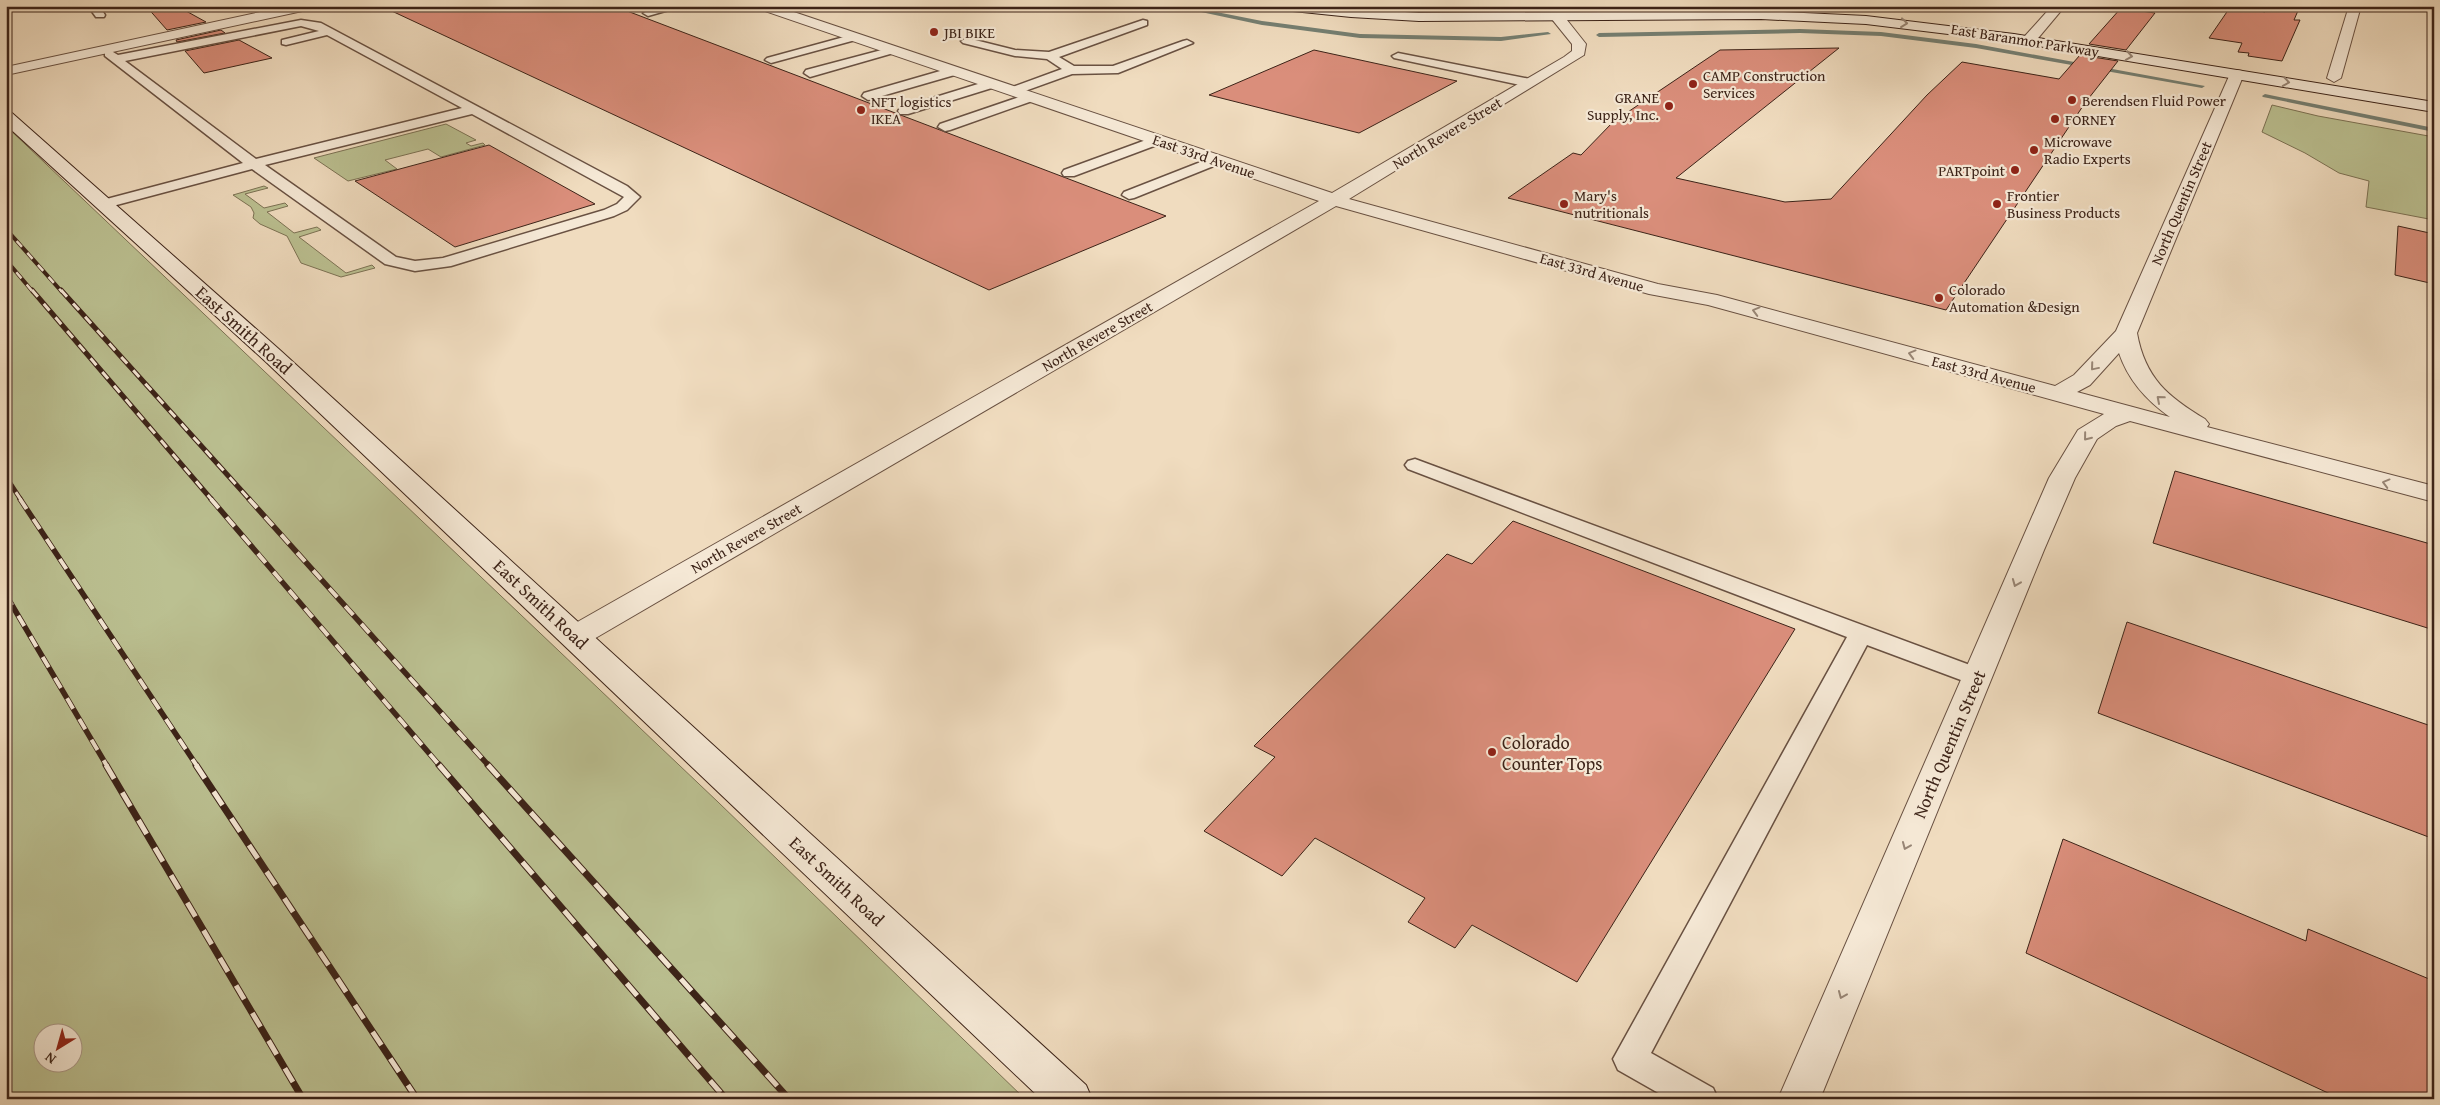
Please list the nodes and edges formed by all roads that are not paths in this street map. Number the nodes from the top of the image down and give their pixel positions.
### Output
1 (307, 6) edge
2 (678, 6) edge
3 (1283, 6) edge
4 (1398, 6) edge
5 (1594, 6) edge
6 (1826, 6) edge
7 (2059, 6) edge
8 (2355, 6) edge
9 (770, 7) edge
10 (648, 13) dead end
11 (1558, 18) junction
12 (1143, 23) dead end
13 (329, 32) junction
14 (2034, 35) junction
15 (855, 37) junction
16 (967, 41) dead end
17 (286, 42) dead end
18 (1187, 43) dead end
19 (104, 50) junction
20 (893, 50) junction
21 (1050, 56) junction
22 (1398, 56) dead end
23 (116, 59) junction
24 (771, 60) dead end
25 (1071, 70) junction
26 (6, 71) edge
27 (954, 71) junction
28 (810, 73) dead end
29 (2334, 78) junction
30 (991, 84) junction
31 (1530, 84) junction
32 (2232, 86) junction
33 (1014, 91) junction
34 (2434, 94) edge
35 (868, 96) dead end
36 (1032, 97) junction
37 (2434, 107) edge
38 (475, 109) junction
39 (904, 111) dead end
40 (6, 116) edge
41 (945, 126) dead end
42 (1157, 140) junction
43 (1216, 160) junction
44 (254, 164) junction
45 (1069, 173) dead end
46 (1129, 196) dead end
47 (1334, 200) junction
48 (104, 204) junction
49 (2126, 333) junction
50 (2058, 394) junction
51 (2128, 414) junction
52 (2232, 441) junction
53 (1415, 465) dead end
54 (2434, 494) edge
55 (1861, 634) junction
56 (576, 636) junction
57 (1977, 677) junction
58 (1071, 1099) edge
59 (1701, 1099) edge
60 (1799, 1099) edge

1 - 19 street
2 - 10 lane
3 - 11 street, East Baranmor Parkway
4 - 5 street
6 - 14 street, East Baranmor Parkway
7 - 14 street
8 - 29 street
9 - 15 street, East 33rd Avenue
11 -> 14 street, East Baranmor Parkway
11 - 31 street, North Revere Street
12 - 21 lane
13 - 17 lane
13 - 23 lane
13 - 38 lane
14 - 29 street, East Baranmor Parkway
14 -> 32 street, East Baranmor Parkway
15 - 20 street, East 33rd Avenue
15 - 24 lane
16 - 21 lane
18 - 25 lane
19 - 23 lane
19 - 26 street
20 - 27 street, East 33rd Avenue
20 - 28 lane
21 - 25 lane
22 - 31 lane
23 - 44 lane
25 - 33 lane
27 - 30 street, East 33rd Avenue
27 - 35 lane
29 - 34 street, East Baranmor Parkway
30 - 33 street, East 33rd Avenue
30 - 39 lane
31 - 47 street, North Revere Street
32 -> 37 street, East Baranmor Parkway
32 - 49 street, North Quentin Street
33 - 36 street, East 33rd Avenue
36 - 41 lane
36 - 42 street, East 33rd Avenue
38 - 44 lane
38 - 44 lane
40 - 48 street, East Smith Road
42 - 43 street, East 33rd Avenue
42 - 45 lane
43 - 46 lane
43 - 47 street, East 33rd Avenue
44 - 48 lane
50 -> 47 street, East 33rd Avenue
47 - 56 street, North Revere Street
48 - 56 street, East Smith Road
49 -> 50 street, North Quentin Street
52 -> 49 street
50 - 51 street, East 33rd Avenue
51 - 52 street, East 33rd Avenue
51 -> 57 street, North Quentin Street
54 -> 52 street, East 33rd Avenue
53 - 55 lane
55 - 57 lane
55 - 59 lane
56 - 58 street, East Smith Road
57 -> 60 street, North Quentin Street

